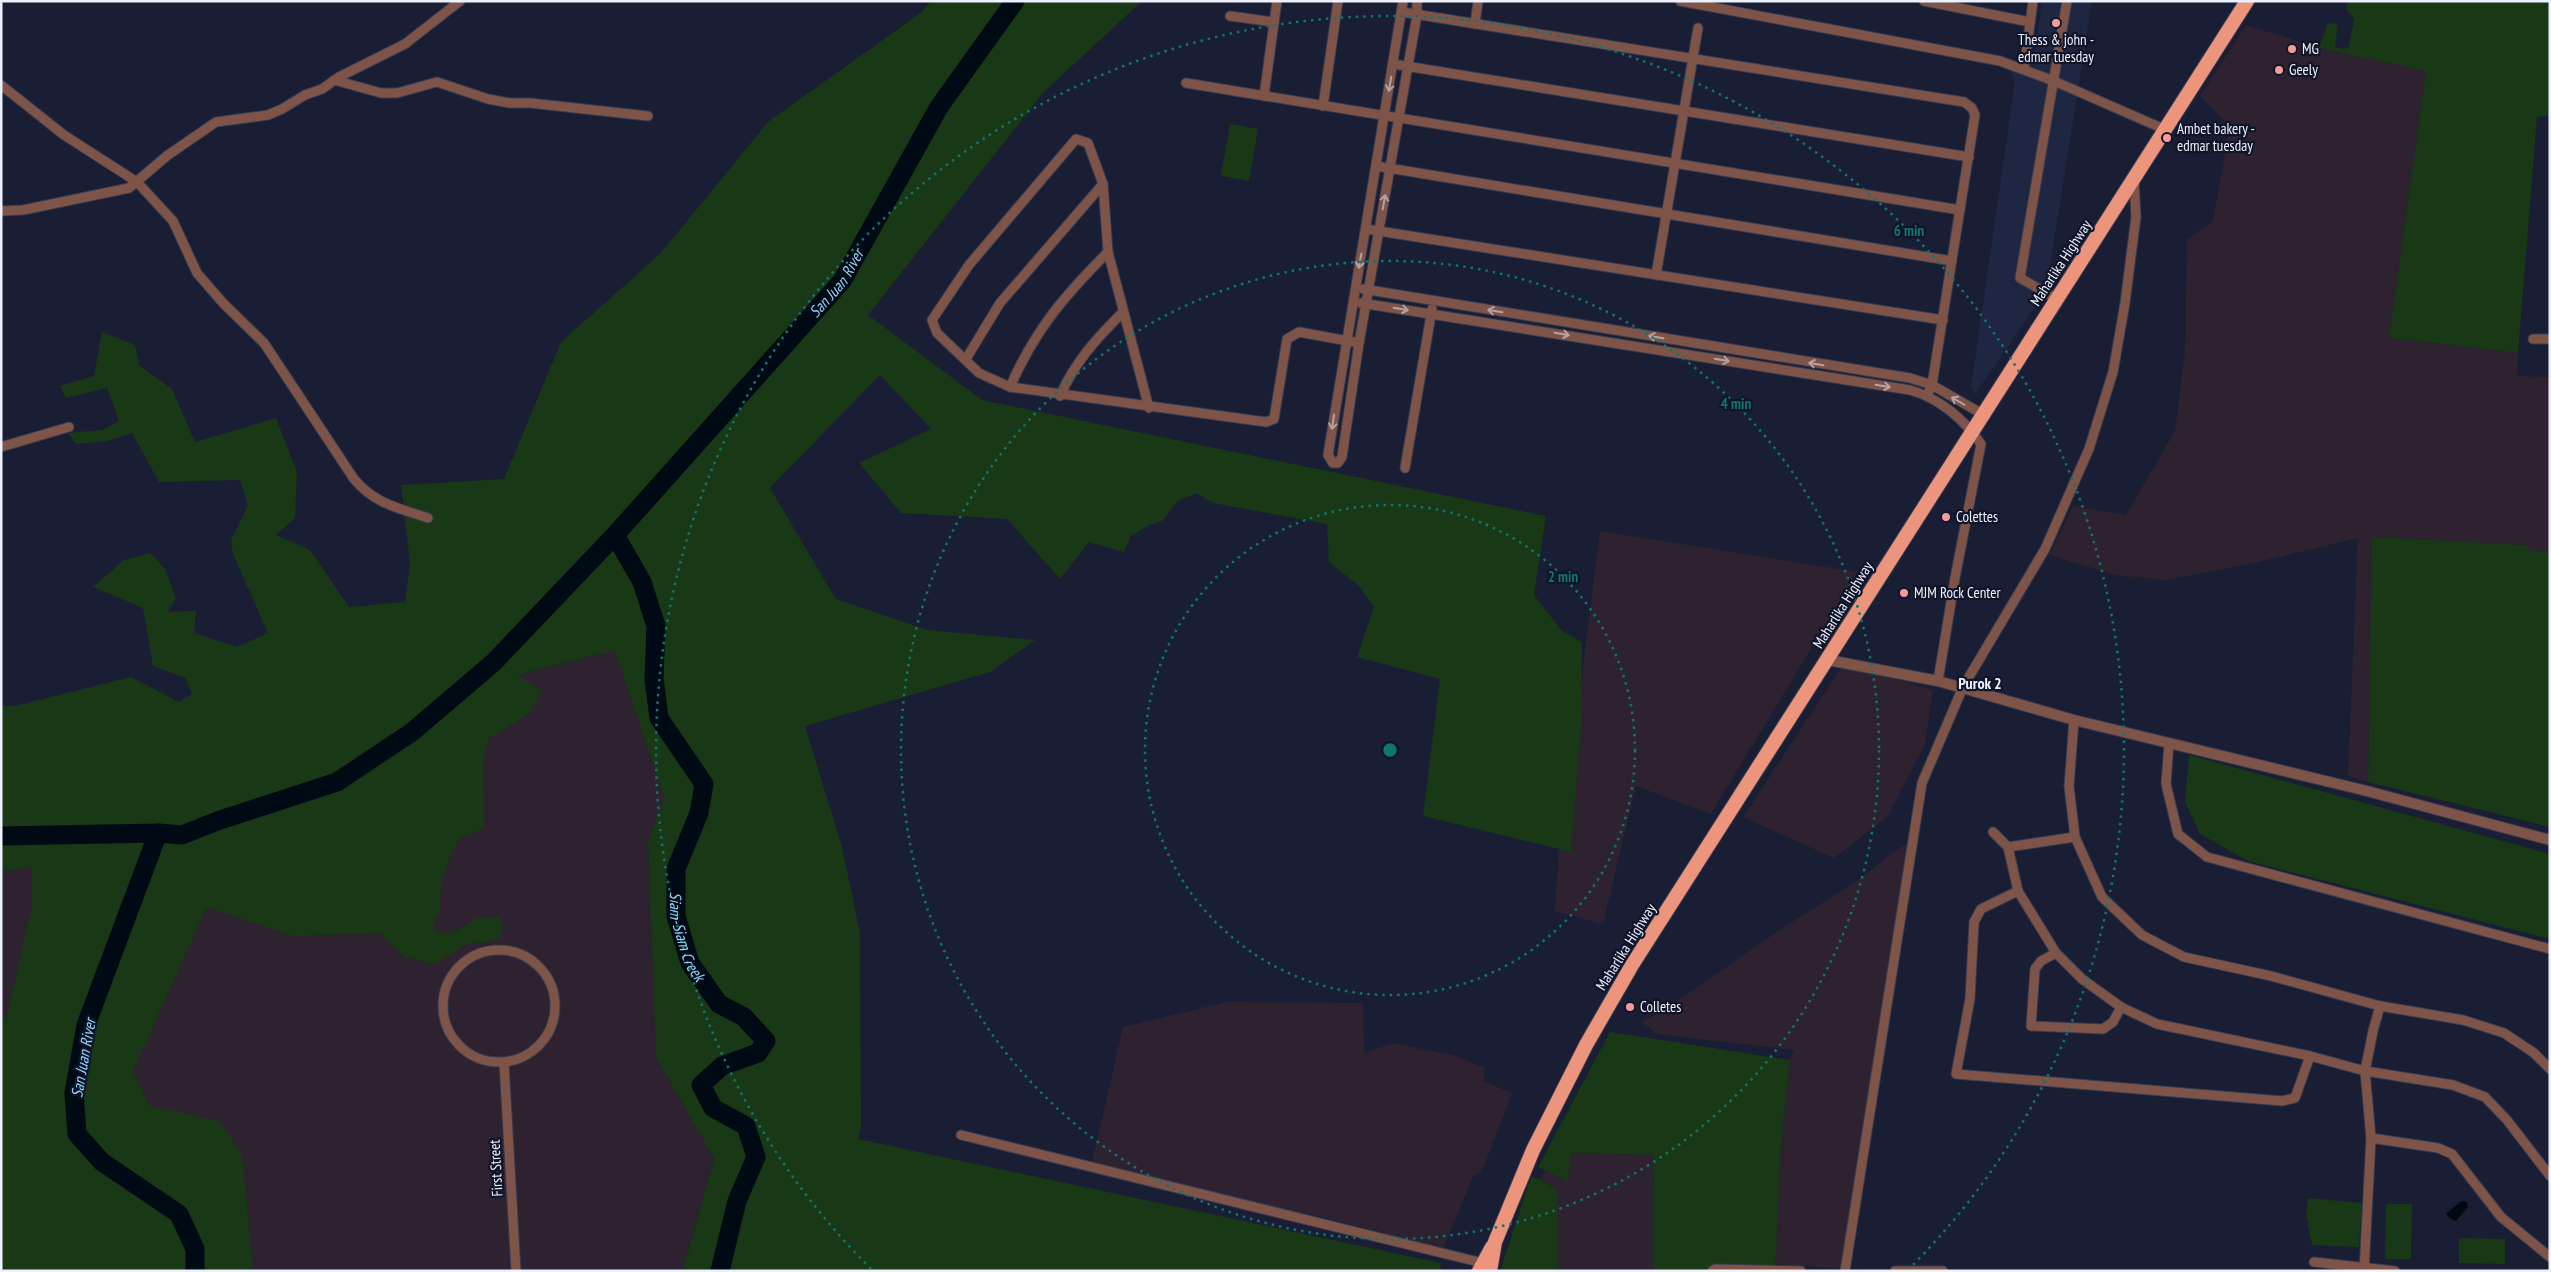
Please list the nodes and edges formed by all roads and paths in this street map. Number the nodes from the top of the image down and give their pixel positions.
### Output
1 (460, 1) edge
2 (1278, 1) edge
3 (1338, 1) edge
4 (1403, 1) edge
5 (1417, 1) edge
6 (1478, 1) edge
7 (1680, 1) edge
8 (1924, 1) edge
9 (2033, 1) edge
10 (2067, 1) edge
11 (2247, 1) edge
12 (1402, 12) junction
13 (1417, 14) junction
14 (1230, 16) dead end
15 (1274, 22) junction
16 (2030, 22) junction
17 (1475, 24) junction
18 (1698, 28) dead end
19 (1693, 58) junction
20 (1393, 64) junction
21 (1408, 67) junction
22 (2024, 69) junction
23 (334, 80) junction
24 (2054, 82) junction
25 (1186, 83) dead end
26 (1, 85) edge
27 (1264, 96) junction
28 (1323, 106) junction
29 (1684, 111) junction
30 (648, 116) dead end
31 (1385, 116) junction
32 (1399, 118) junction
33 (2166, 130) junction
34 (1969, 157) junction
35 (1675, 163) junction
36 (1376, 166) junction
37 (1390, 168) junction
38 (2134, 178) junction
39 (137, 182) junction
40 (1103, 184) junction
41 (1960, 210) junction
42 (1, 211) edge
43 (1666, 214) junction
44 (1366, 229) junction
45 (1379, 231) junction
46 (1108, 252) junction
47 (1952, 261) junction
48 (1656, 275) junction
49 (1356, 288) junction
50 (1369, 290) junction
51 (2057, 299) junction
52 (1353, 302) junction
53 (1433, 302) junction
54 (1366, 304) junction
55 (1122, 313) junction
56 (1431, 314) junction
57 (1943, 320) junction
58 (2533, 339) dead end
59 (2550, 339) edge
60 (1346, 341) junction
61 (1359, 343) junction
62 (966, 359) junction
63 (1932, 385) junction
64 (1010, 387) junction
65 (1927, 395) junction
66 (1060, 396) junction
67 (1149, 408) junction
68 (1984, 415) junction
69 (69, 428) dead end
70 (1973, 432) junction
71 (1, 447) edge
72 (1405, 468) dead end
73 (428, 518) dead end
74 (1828, 660) junction
75 (1938, 680) junction
76 (1963, 687) junction
77 (2074, 720) junction
78 (2169, 743) junction
79 (1992, 832) dead end
80 (2075, 837) junction
81 (2550, 840) edge
82 (2008, 847) junction
83 (2018, 891) junction
84 (2550, 949) edge
85 (2056, 953) junction
86 (2380, 1006) junction
87 (2121, 1007) junction
88 (2310, 1056) junction
89 (504, 1063) junction
90 (2550, 1070) edge
91 (2365, 1071) junction
92 (961, 1135) dead end
93 (2371, 1138) junction
94 (2550, 1176) edge
95 (2550, 1257) edge
96 (2314, 1262) dead end
97 (1486, 1268) edge
98 (2364, 1270) edge
99 (516, 1271) edge
100 (1712, 1271) edge
101 (1801, 1271) edge
102 (1846, 1271) edge
103 (1895, 1271) edge
104 (1943, 1271) edge
105 (2394, 1271) edge

1 - 23 street
2 - 15 street
3 - 28 street
4 - 12 street
5 - 13 street
6 - 17 street
7 - 22 street
8 - 16 street
9 - 16 street
10 - 24 street
11 - 33 highway, Maharlika Highway
12 - 13 street
12 - 20 street
13 - 17 street
13 - 21 street
14 - 15 street
15 - 27 street
16 - 22 street
17 - 19 street
18 - 19 street
19 - 29 street
19 - 34 street
20 - 21 street
20 -> 31 street
21 - 29 street
21 - 32 street
22 - 24 street
23 - 30 street
23 - 39 street
24 - 33 street
24 - 51 street
25 - 27 street
26 - 39 street
27 - 28 street
28 - 31 street
29 - 34 street
29 - 35 street
31 - 32 street
31 - 36 street
32 - 35 street
32 - 37 street
33 - 38 highway, Maharlika Highway
34 - 41 street
35 - 41 street
35 - 43 street
36 - 37 street
36 - 44 street
37 - 43 street
45 -> 37 street
38 - 51 highway, Maharlika Highway
38 - 76 street
39 - 42 street
39 - 73 street
40 - 46 street
40 - 62 street
40 - 62 street
41 - 47 street
43 - 47 street
43 - 48 street
44 - 45 street
44 -> 49 street
45 - 48 street
45 - 50 street
46 - 55 street
46 - 64 street
47 - 57 street
48 - 57 street
49 - 50 street
49 - 52 street
50 - 53 street
50 - 54 street
51 - 68 highway, Maharlika Highway
52 - 54 street
52 - 60 street
53 - 56 street
63 -> 53 street
54 -> 56 street
54 - 61 street
55 - 66 street
55 - 67 street
56 -> 65 street
56 - 72 street
57 - 63 street
58 - 59 street
60 - 61 street
60 -> 61 street
60 - 67 street
62 - 64 street
63 - 65 street
68 -> 63 street
64 - 66 street
65 - 70 street
66 - 67 street
68 - 70 highway, Maharlika Highway
69 - 71 street
70 - 74 highway, Maharlika Highway
70 - 75 street
74 - 75 street
74 - 97 highway, Maharlika Highway
75 - 76 street
76 - 77 street
76 - 102 street
77 - 78 street
77 - 80 street
78 - 81 street
78 - 84 street
79 - 82 street
80 - 82 street
80 - 86 street
82 - 83 street
83 - 85 street
83 - 88 street
85 - 87 street
85 - 87 street
86 - 90 street
86 - 91 street
87 - 88 street
88 - 91 street
89 - 89 street
89 - 99 street, First Street
91 - 93 street
91 - 94 street
92 - 97 street
93 - 95 street
93 - 98 street
96 - 98 street
98 - 105 street
100 - 101 street
103 - 104 street

